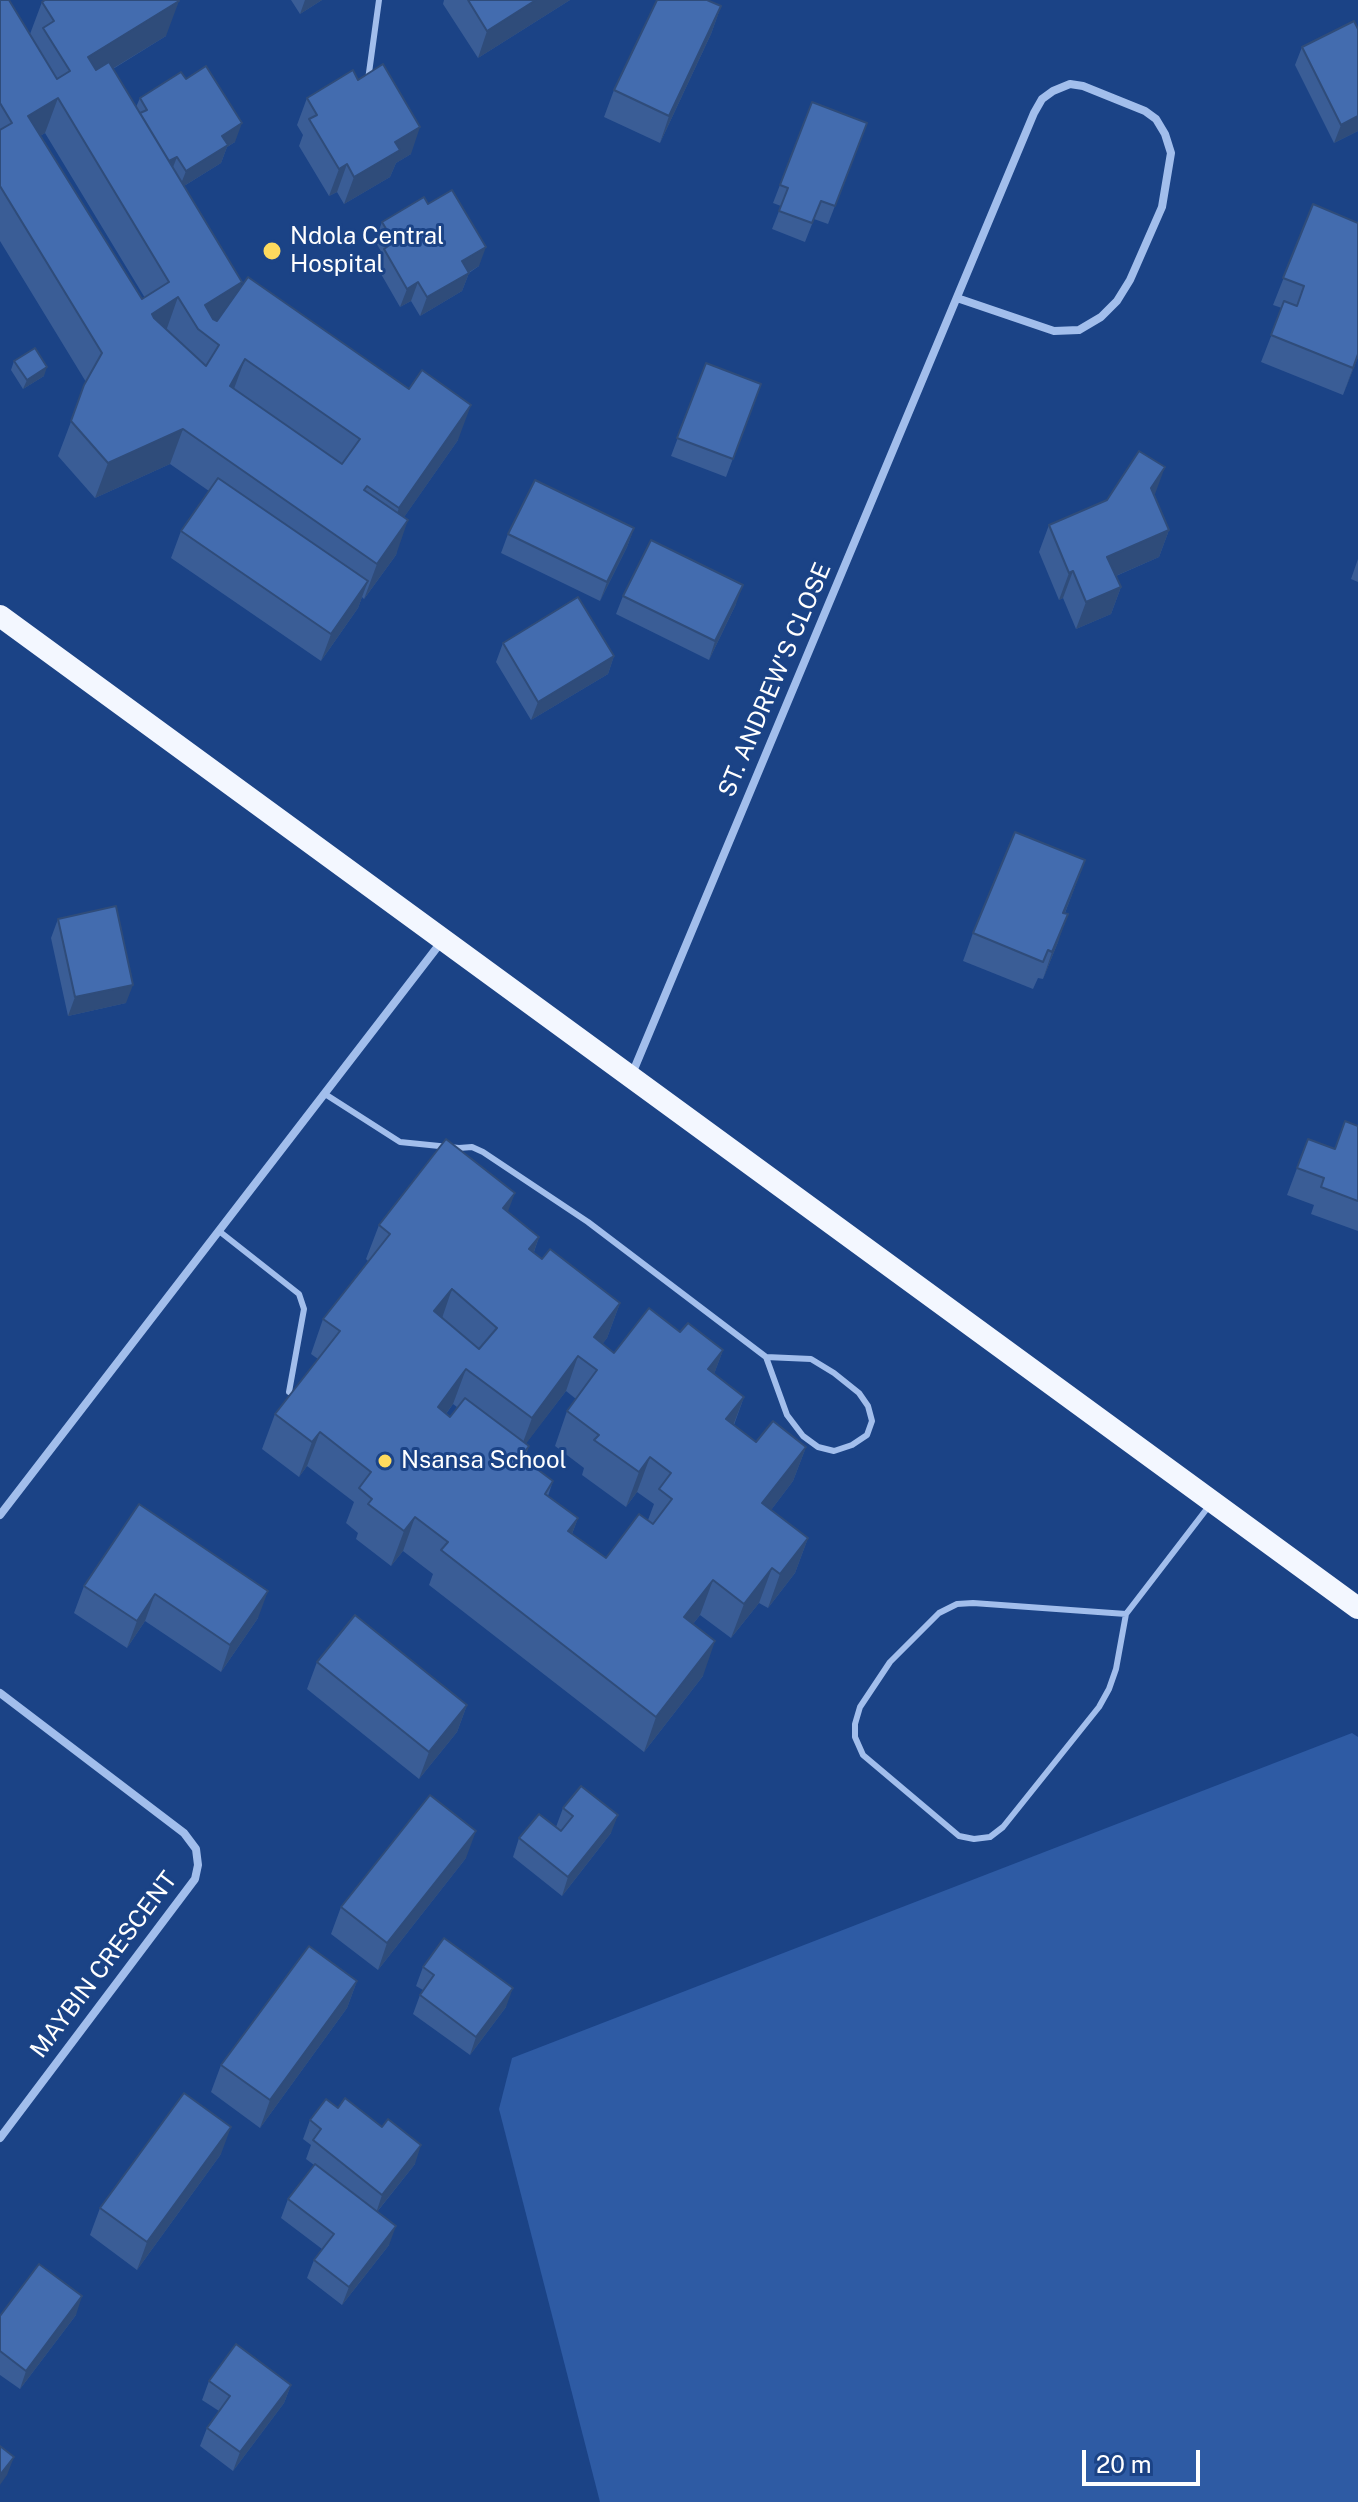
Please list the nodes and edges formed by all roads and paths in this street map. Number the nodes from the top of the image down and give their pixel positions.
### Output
1 (379, 0) edge
2 (367, 86) edge
3 (957, 298) junction
4 (0, 616) edge
5 (443, 940) junction
6 (630, 1077) junction
7 (325, 1094) junction
8 (219, 1231) junction
9 (766, 1357) junction
10 (289, 1392) edge
11 (1212, 1502) junction
12 (0, 1515) edge
13 (1358, 1608) edge
14 (1126, 1614) junction
15 (0, 1693) edge
16 (0, 2138) edge

1 - 2 lane
3 - 3 street, ST. ANDREW'S CLOSE
3 - 6 street, ST. ANDREW'S CLOSE
4 - 5 highway
5 - 6 highway
5 - 7 street
6 - 11 highway
7 - 8 street
7 - 9 lane
8 - 10 lane
8 - 12 street
9 - 9 lane
11 - 13 highway
11 - 14 lane
14 - 14 lane
15 - 16 street, MAYBIN CRESCENT

